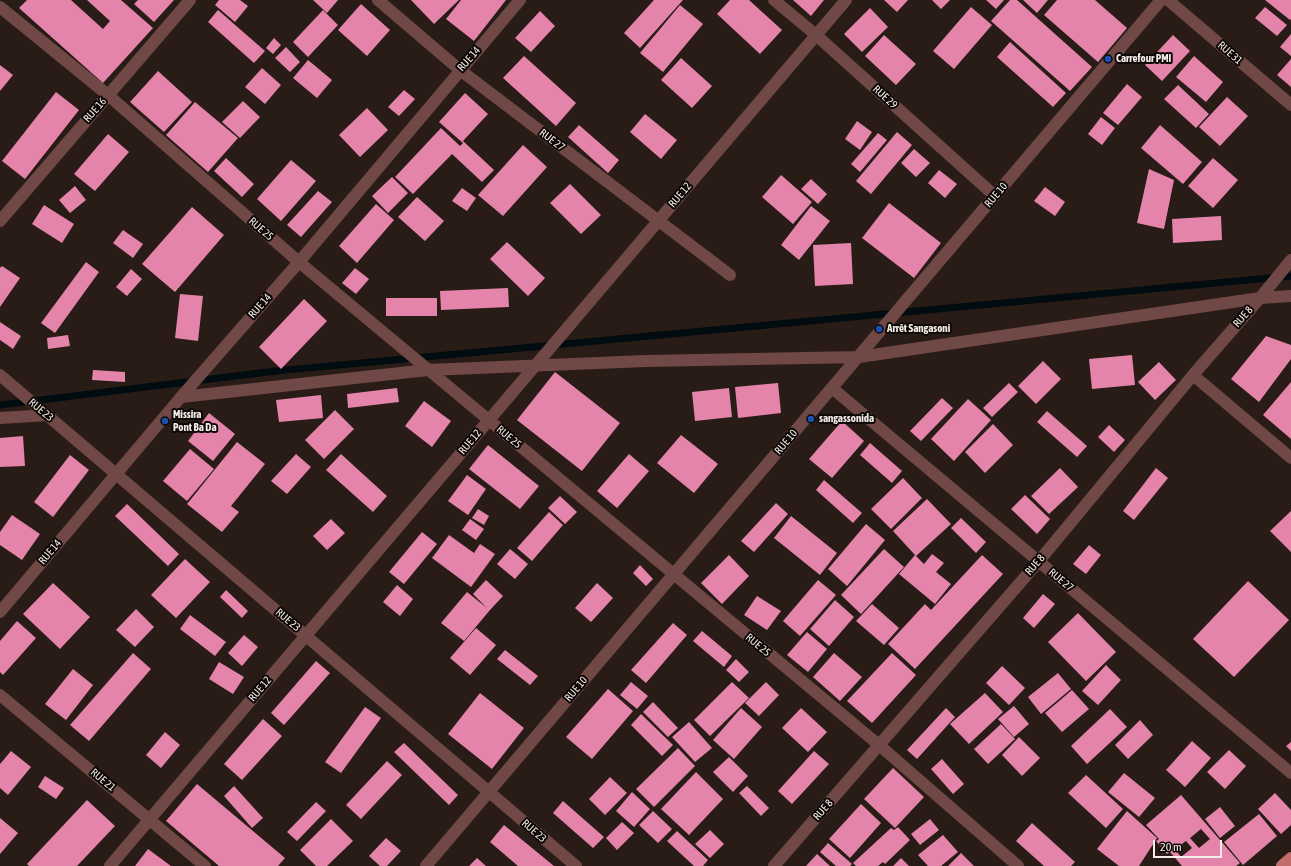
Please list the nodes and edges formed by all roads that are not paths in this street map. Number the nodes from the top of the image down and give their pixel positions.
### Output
1 (190, 0) edge
2 (378, 0) edge
3 (520, 0) edge
4 (774, 0) edge
5 (846, 0) edge
6 (1161, 0) edge
7 (1168, 0) edge
8 (0, 7) edge
9 (816, 35) junction
10 (460, 70) junction
11 (108, 95) junction
12 (1291, 105) edge
13 (995, 196) junction
14 (0, 221) edge
15 (658, 221) junction
16 (1291, 260) edge
17 (298, 262) junction
18 (730, 275) dead end
19 (1291, 296) edge
20 (1260, 298) junction
21 (859, 357) junction
22 (535, 365) junction
23 (428, 370) junction
24 (0, 375) edge
25 (1193, 375) junction
26 (832, 388) junction
27 (181, 397) junction
28 (48, 415) junction
29 (0, 418) edge
30 (489, 420) junction
31 (1291, 458) edge
32 (116, 474) junction
33 (1039, 561) junction
34 (674, 574) junction
35 (0, 612) edge
36 (306, 635) junction
37 (0, 695) edge
38 (879, 745) junction
39 (1291, 773) edge
40 (489, 792) junction
41 (149, 819) junction
42 (1291, 858) edge
43 (110, 866) edge
44 (205, 866) edge
45 (426, 866) edge
46 (576, 866) edge
47 (774, 866) edge
48 (1018, 866) edge
49 (1282, 866) edge

1 - 11 street, RUE 16
2 - 10 street, RUE 27
3 - 10 street, RUE 14
4 - 9 street, RUE 29
5 - 9 street, RUE 12
6 - 13 street, RUE 10
7 - 12 street, RUE 31
8 - 11 street, RUE 25
9 - 13 street, RUE 29
9 - 15 street, RUE 12
10 - 15 street, RUE 27
10 - 17 street, RUE 14
11 - 14 street, RUE 16
11 - 17 street, RUE 25
13 - 21 street, RUE 10
15 - 18 street, RUE 27
15 - 22 street, RUE 12
16 - 20 street, RUE 8
17 - 23 street, RUE 25
17 - 27 street, RUE 14
19 - 20 street
20 - 21 street
20 - 25 street, RUE 8
21 - 22 street
21 - 26 street, RUE 10
22 - 23 street
22 - 30 street, RUE 12
23 - 27 street
23 - 30 street, RUE 25
24 - 28 street, RUE 23
25 - 31 street
25 - 33 street, RUE 8
26 - 33 street, RUE 27
26 - 34 street, RUE 10
27 - 32 street, RUE 14
28 - 29 street
28 - 32 street, RUE 23
30 - 34 street, RUE 25
30 - 36 street, RUE 12
32 - 35 street, RUE 14
32 - 36 street, RUE 23
33 - 38 street, RUE 8
33 - 39 street, RUE 27
34 - 38 street, RUE 25
34 - 40 street, RUE 10
36 - 40 street, RUE 23
36 - 41 street, RUE 12
37 - 41 street, RUE 21
38 - 47 street, RUE 8
38 - 48 street, RUE 25
40 - 45 street, RUE 10
40 - 46 street, RUE 23
41 - 43 street, RUE 12
41 - 44 street, RUE 21
42 - 49 main road

